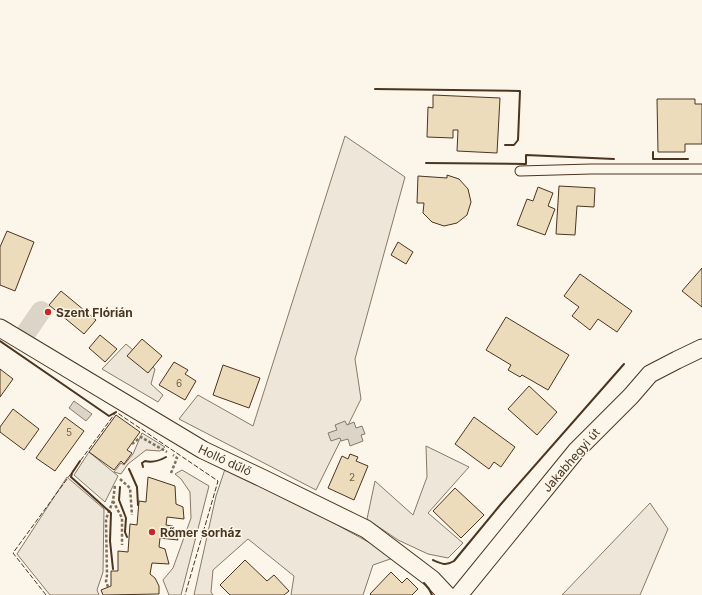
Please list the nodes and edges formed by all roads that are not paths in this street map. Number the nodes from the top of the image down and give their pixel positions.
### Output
1 (702, 169) edge
2 (520, 171) dead end
3 (0, 328) edge
4 (702, 348) edge
5 (447, 595) edge
6 (459, 595) edge

1 - 2 lane
3 - 5 street, Holló dűlő
4 - 6 street, Jakabhegyi út

